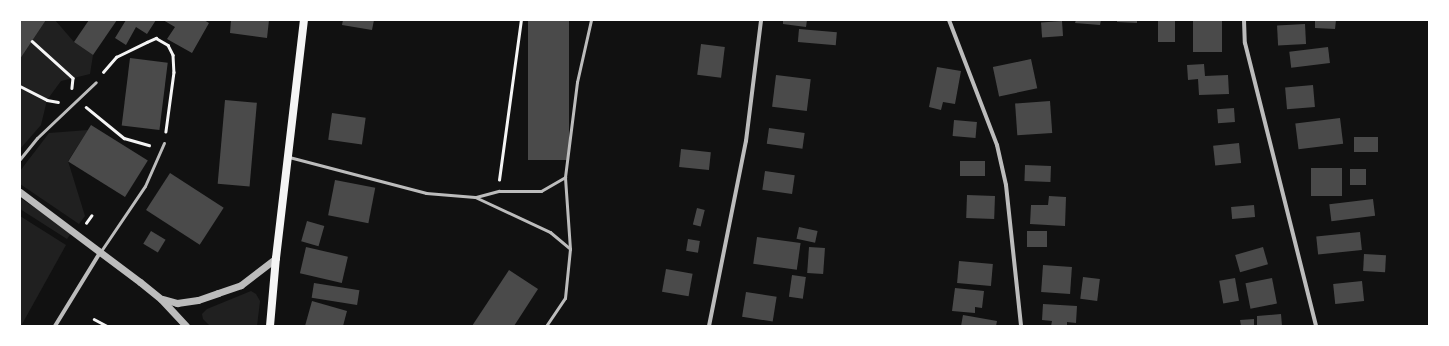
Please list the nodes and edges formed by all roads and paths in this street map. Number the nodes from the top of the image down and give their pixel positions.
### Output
1 (304, 20) edge
2 (521, 20) edge
3 (591, 20) edge
4 (761, 20) edge
5 (949, 20) edge
6 (1244, 20) edge
7 (32, 41) dead end
8 (96, 82) joint
9 (20, 86) edge
10 (71, 103) junction
11 (76, 103) junction
12 (164, 143) joint
13 (161, 150) junction
14 (289, 157) junction
15 (20, 159) edge
16 (565, 177) junction
17 (499, 191) junction
18 (20, 192) edge
19 (475, 197) junction
20 (570, 249) junction
21 (101, 251) junction
22 (276, 258) junction
23 (161, 299) junction
24 (94, 319) dead end
25 (55, 326) edge
26 (107, 326) edge
27 (186, 326) edge
28 (270, 326) edge
29 (546, 326) edge
30 (709, 326) edge
31 (1021, 326) edge
32 (1316, 326) edge

1 - 14 main road
2 - 17 path
3 - 16 lane
4 - 30 street
5 - 31 street
6 - 32 street
7 - 10 path
8 - 11 lane
8 - 12 path
9 - 10 path
10 - 11 path
11 - 13 path
11 - 15 lane
12 - 13 lane
13 - 21 lane
14 - 19 lane
14 - 22 main road
16 - 17 lane
16 - 20 lane
17 - 19 lane
18 - 21 street
19 - 20 lane
20 - 29 lane
21 - 23 street
21 - 25 street
22 - 23 street
22 - 28 main road
23 - 27 street
24 - 26 path

